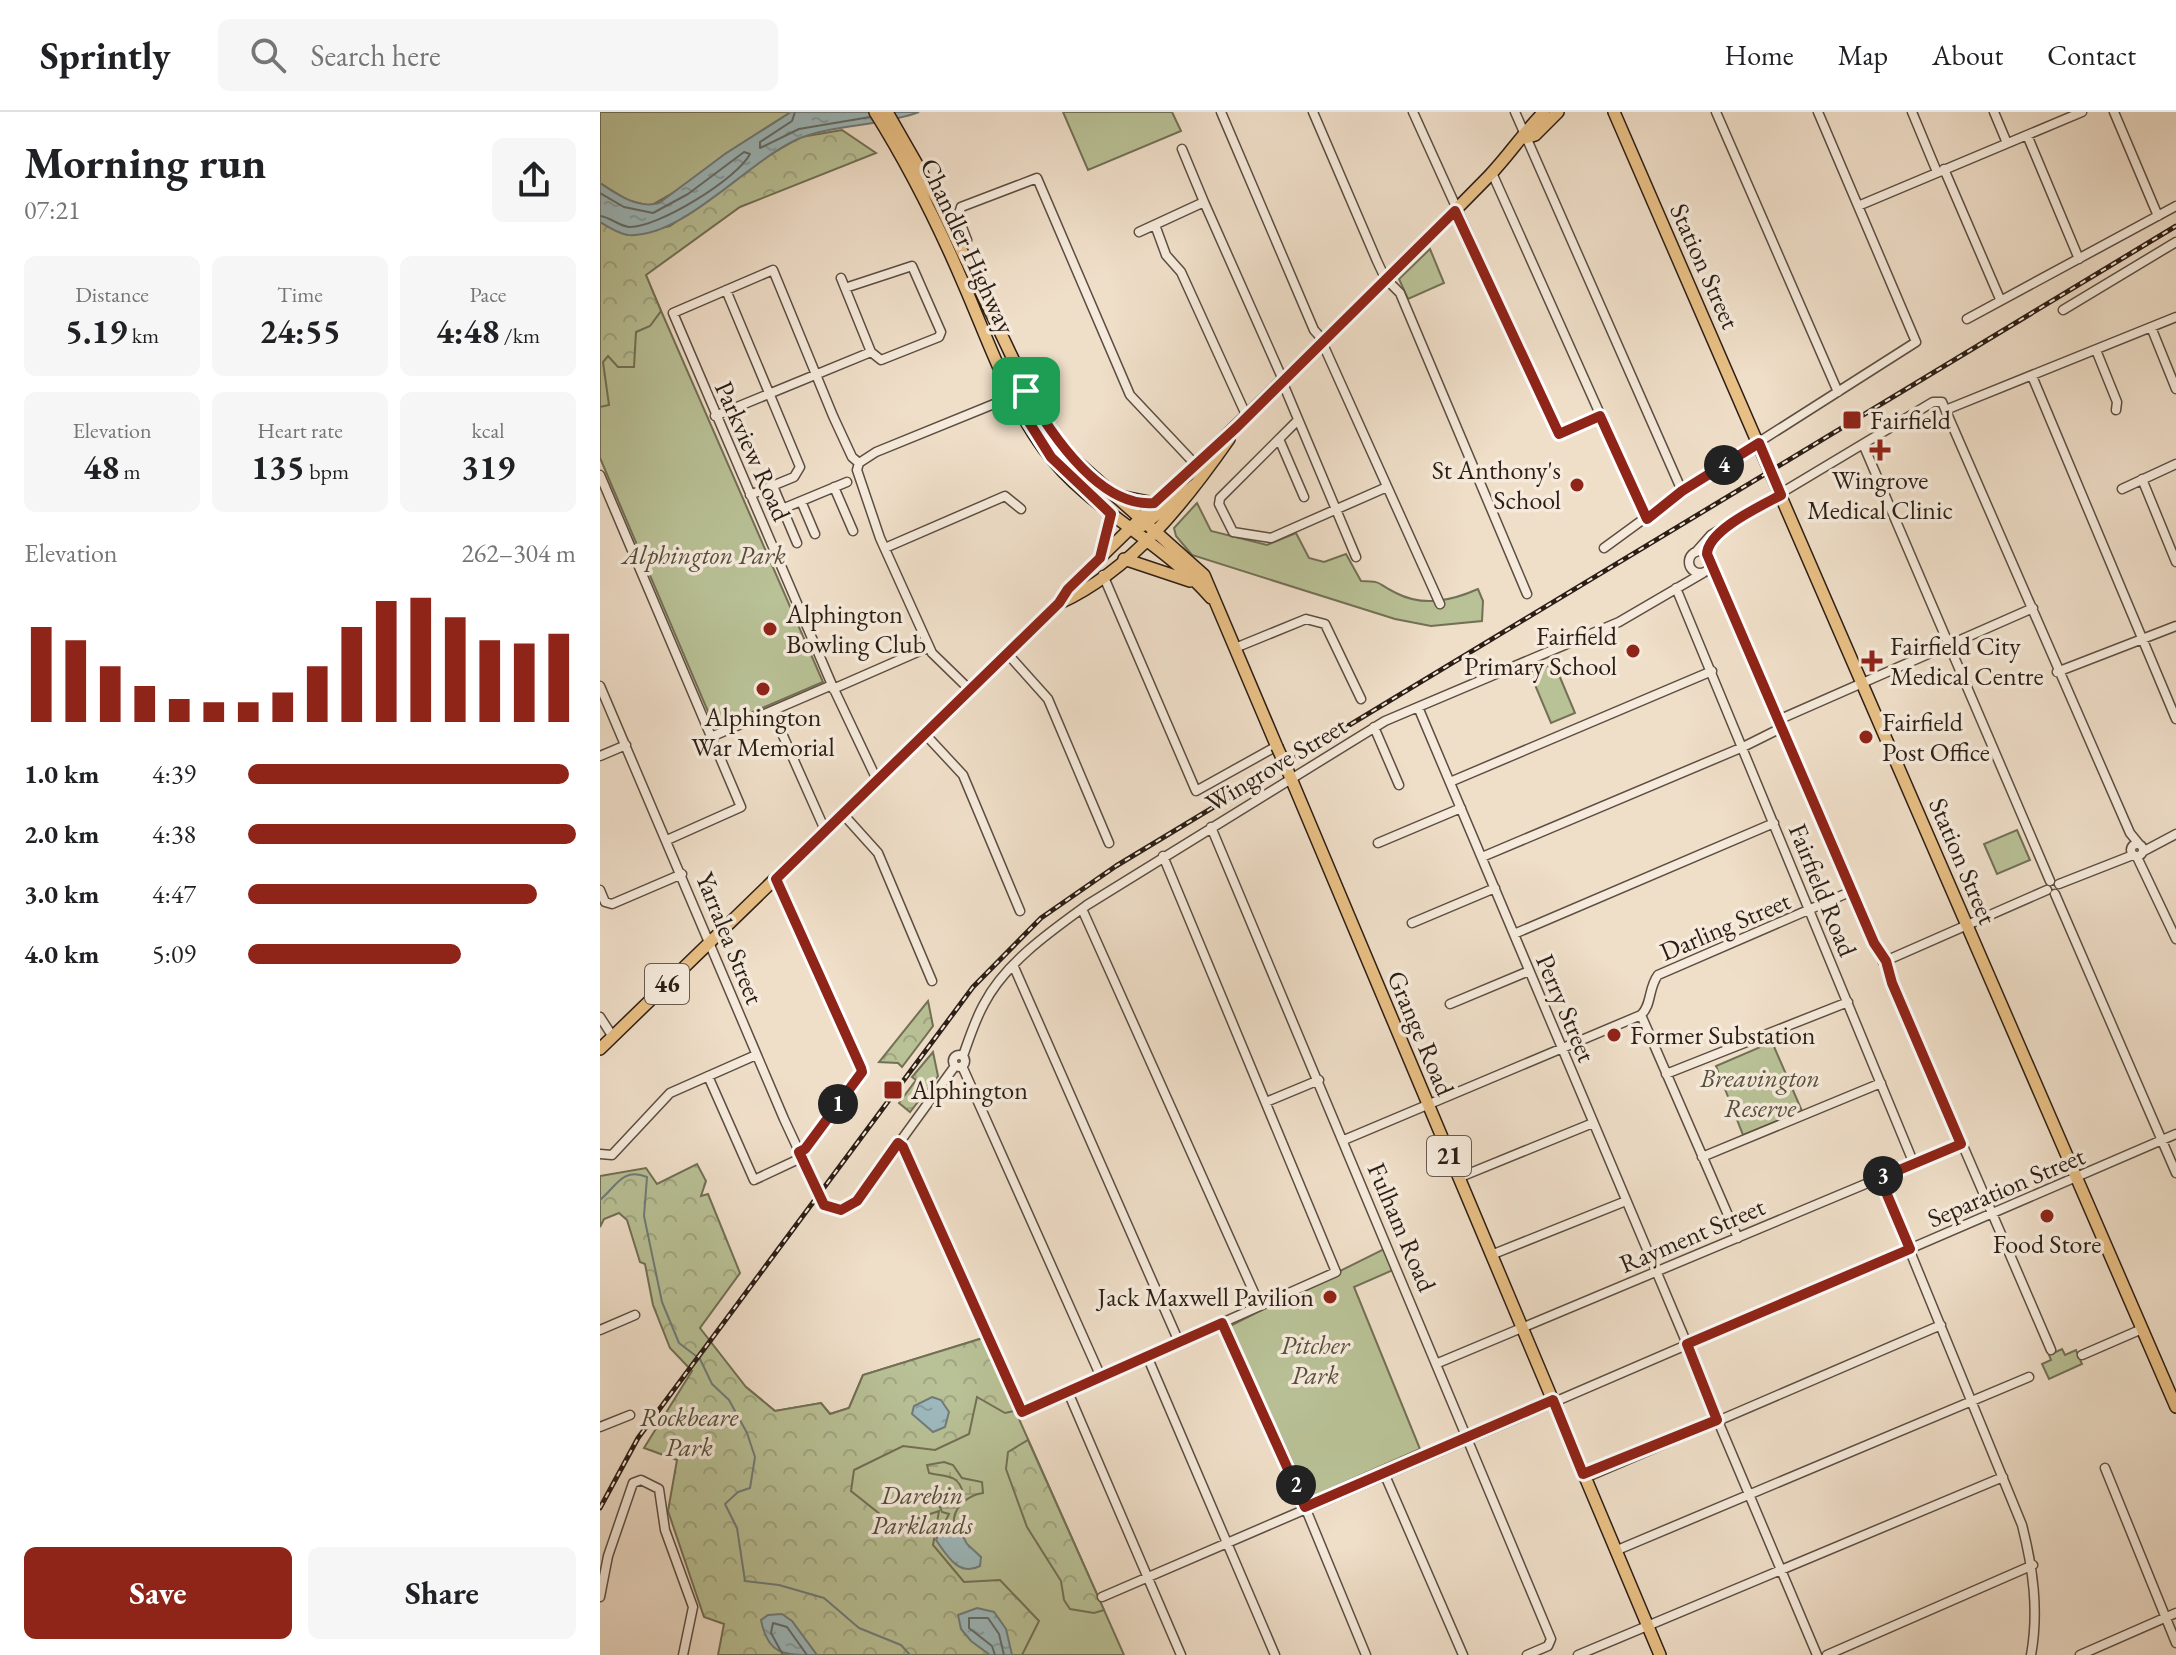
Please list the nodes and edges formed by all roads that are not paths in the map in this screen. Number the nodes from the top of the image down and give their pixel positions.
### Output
1 (875, 112) edge
2 (887, 112) edge
3 (1221, 112) edge
4 (1313, 112) edge
5 (1413, 112) edge
6 (1515, 112) edge
7 (1544, 112) edge
8 (1558, 112) edge
9 (1716, 112) edge
10 (1818, 112) edge
11 (1912, 112) edge
12 (1994, 112) edge
13 (2082, 112) edge
14 (2114, 112) edge
15 (1614, 115) edge
16 (2027, 135) junction
17 (1525, 138) junction
18 (2007, 143) junction
19 (1182, 149) dead end
20 (909, 157) junction
21 (1940, 170) junction
22 (1492, 173) junction
23 (1204, 202) junction
24 (1858, 206) junction
25 (2176, 206) edge
26 (1455, 211) junction
27 (2158, 216) junction
28 (1155, 225) junction
29 (1139, 232) dead end
30 (2176, 242) edge
31 (966, 244) junction
32 (2079, 259) junction
33 (841, 278) dead end
34 (1385, 278) junction
35 (845, 288) junction
36 (726, 290) junction
37 (2000, 299) junction
38 (2063, 310) dead end
39 (2176, 317) edge
40 (1967, 319) dead end
41 (2151, 327) junction
42 (1322, 341) junction
43 (2096, 350) junction
44 (871, 352) junction
45 (817, 375) junction
46 (2032, 376) junction
47 (1283, 381) junction
48 (2176, 389) edge
49 (1026, 391) junction
50 (1838, 392) junction
51 (770, 394) junction
52 (1013, 397) junction
53 (1945, 406) junction
54 (2116, 410) dead end
55 (715, 416) junction
56 (1600, 416) junction
57 (1247, 417) junction
58 (1298, 420) junction
59 (1237, 427) junction
60 (1279, 439) junction
61 (1759, 443) junction
62 (1863, 444) junction
63 (1224, 447) junction
64 (859, 463) junction
65 (2176, 464) edge
66 (1196, 466) junction
67 (600, 475) edge
68 (2142, 479) junction
69 (1200, 481) junction
70 (847, 482) dead end
71 (773, 486) junction
72 (834, 487) junction
73 (1387, 487) junction
74 (2122, 489) dead end
75 (1682, 491) junction
76 (750, 495) junction
77 (1115, 495) junction
78 (1781, 495) junction
79 (1304, 497) dead end
80 (801, 501) junction
81 (1154, 503) junction
82 (782, 509) junction
83 (1021, 509) dead end
84 (1336, 510) junction
85 (1111, 514) junction
86 (1647, 519) junction
87 (1148, 524) junction
88 (1130, 529) junction
89 (853, 531) dead end
90 (1718, 532) junction
91 (815, 534) dead end
92 (1146, 541) junction
93 (797, 543) dead end
94 (885, 548) junction
95 (1604, 548) dead end
96 (1696, 552) junction
97 (1356, 557) dead end
98 (1709, 557) junction
99 (1100, 558) junction
100 (1124, 559) junction
101 (2176, 562) edge
102 (1691, 567) junction
103 (1704, 572) junction
104 (1103, 575) junction
105 (1198, 583) junction
106 (1720, 585) junction
107 (1676, 588) junction
108 (1527, 594) dead end
109 (1059, 603) junction
110 (1440, 604) dead end
111 (1217, 605) junction
112 (2033, 608) junction
113 (2176, 626) edge
114 (2142, 639) junction
115 (1948, 644) junction
116 (929, 647) junction
117 (1235, 648) junction
118 (1006, 652) junction
119 (1712, 671) junction
120 (2061, 674) junction
121 (1861, 682) junction
122 (600, 686) edge
123 (833, 687) junction
124 (969, 689) junction
125 (1361, 699) dead end
126 (1418, 707) junction
127 (772, 711) junction
128 (2176, 719) edge
129 (1779, 724) junction
130 (1374, 727) junction
131 (924, 733) junction
132 (711, 737) junction
133 (626, 745) junction
134 (1277, 747) junction
135 (1743, 747) junction
136 (600, 756) edge
137 (1289, 773) junction
138 (877, 780) junction
139 (1450, 782) junction
140 (1399, 785) dead end
141 (1461, 808) junction
142 (842, 813) junction
143 (1774, 823) junction
144 (1211, 827) junction
145 (825, 830) junction
146 (2176, 834) edge
147 (667, 840) junction
148 (1109, 843) dead end
149 (1378, 843) dead end
150 (2138, 850) junction
151 (1163, 856) junction
152 (1482, 857) junction
153 (682, 874) junction
154 (776, 879) junction
155 (2053, 887) junction
156 (1495, 888) junction
157 (600, 890) edge
158 (1853, 893) junction
159 (1082, 909) junction
160 (1020, 911) dead end
161 (1811, 911) junction
162 (1412, 923) dead end
163 (1967, 925) junction
164 (1514, 934) junction
165 (2176, 939) edge
166 (710, 942) junction
167 (1884, 960) junction
168 (1014, 967) junction
169 (1529, 971) junction
170 (932, 981) dead end
171 (1848, 1002) junction
172 (1450, 1004) dead end
173 (1641, 1015) junction
174 (600, 1017) edge
175 (613, 1037) junction
176 (600, 1049) edge
177 (1561, 1050) junction
178 (756, 1055) junction
179 (960, 1063) junction
180 (1666, 1074) junction
181 (708, 1076) junction
182 (1319, 1080) junction
183 (1881, 1083) junction
184 (1266, 1102) junction
185 (1428, 1105) junction
186 (1593, 1123) junction
187 (2176, 1134) edge
188 (1344, 1140) junction
189 (2162, 1140) junction
190 (898, 1143) junction
191 (1961, 1144) junction
192 (600, 1154) edge
193 (800, 1155) junction
194 (1702, 1157) junction
195 (1914, 1164) junction
196 (2176, 1173) edge
197 (1458, 1178) junction
198 (1880, 1178) junction
199 (2077, 1179) junction
200 (1626, 1201) junction
201 (824, 1205) joint
202 (1992, 1215) junction
203 (1738, 1238) junction
204 (1910, 1249) junction
205 (1491, 1255) junction
206 (1656, 1272) junction
207 (1260, 1306) junction
208 (635, 1315) dead end
209 (1222, 1323) junction
210 (1941, 1325) junction
211 (1522, 1328) junction
212 (2142, 1329) junction
213 (600, 1330) edge
214 (1179, 1342) junction
215 (1687, 1344) junction
216 (2051, 1350) dead end
217 (2082, 1355) dead end
218 (1147, 1356) junction
219 (1438, 1363) junction
220 (1101, 1377) junction
221 (2029, 1377) dead end
222 (1068, 1392) junction
223 (1553, 1400) junction
224 (1972, 1400) junction
225 (2176, 1407) edge
226 (630, 1415) dead end
227 (1717, 1420) junction
228 (600, 1427) edge
229 (1467, 1437) junction
230 (2105, 1468) dead end
231 (1384, 1473) junction
232 (1584, 1476) junction
233 (2003, 1477) junction
234 (1749, 1495) junction
235 (1305, 1507) junction
236 (1226, 1541) junction
237 (1615, 1551) junction
238 (2033, 1565) junction
239 (1781, 1570) junction
240 (1147, 1576) junction
241 (600, 1597) edge
242 (1102, 1597) dead end
243 (2176, 1613) edge
244 (2166, 1618) junction
245 (1648, 1626) junction
246 (2176, 1643) edge
247 (683, 1655) edge
248 (1181, 1655) edge
249 (1275, 1655) edge
250 (1366, 1655) edge
251 (1463, 1655) edge
252 (1527, 1655) edge
253 (1578, 1655) edge
254 (1660, 1655) edge
255 (1817, 1655) edge
256 (1827, 1655) edge
257 (2031, 1655) edge
258 (2080, 1655) edge

1 - 20 main road, Chandler Highway / 21
2 - 20 main road, Chandler Highway / 21
3 - 42 street
4 - 34 street
5 - 26 street
6 - 17 street
7 - 17 main road, 46
8 - 17 main road, 46
9 - 50 street
10 - 24 street
11 - 21 street
12 - 18 street
13 - 16 street
14 - 27 street
15 - 61 main road, Station Street
16 - 18 street
16 - 32 street
17 - 22 main road, 46
17 - 75 street
18 - 21 street
19 - 23 street
20 - 31 main road, Chandler Highway / 21
20 - 52 main road, Chandler Highway / 21
21 - 24 street
21 - 37 street
22 - 26 main road, 46
22 - 56 street
23 - 28 street
23 - 47 street
24 - 50 street
25 - 27 street
26 - 34 main road, 46
26 - 56 street
27 - 32 street
28 - 29 street
28 - 57 street
30 - 38 street
31 - 49 main road, Chandler Highway / 21
31 - 66 street
32 - 37 street
33 - 35 street
34 - 42 main road, 46
34 - 108 street
35 - 44 street
35 - 44 street
36 - 45 street
36 - 51 street
36 - 55 street, Parkview Road
37 - 40 street
39 - 41 street
41 - 43 street
41 - 48 street
42 - 47 main road, 46
42 - 73 street
43 - 46 street
43 - 54 street
44 - 45 street
45 - 51 street
45 - 64 street
46 - 53 street
46 - 114 street
47 - 57 main road, 46
47 - 58 street
49 - 52 street
49 - 77 main road, Chandler Highway / 21
50 - 61 street
51 - 55 street
51 - 71 street
52 - 64 street
52 - 85 main road, Chandler Highway / 21
53 - 62 street
53 - 112 street
55 - 76 street, Parkview Road
56 - 86 street
57 - 59 main road, 46
58 - 60 street
58 - 84 street
59 - 63 main road, 46
59 - 66 main road, 46
60 - 79 street
60 - 84 street
61 - 75 street
61 - 78 main road, Station Street
62 - 78 street
62 - 115 street
63 - 66 main road
63 - 69 main road, 46
64 - 94 street
65 - 68 street
66 - 69 main road
66 - 81 main road, 46
67 - 132 street
68 - 74 street
68 - 101 street
69 - 87 main road, 46
70 - 72 street
71 - 76 street
71 - 82 street
72 - 80 street
72 - 89 street
73 - 84 street
73 - 110 street
75 - 86 street
76 - 123 street, Parkview Road
77 - 81 main road
77 - 87 main road, Chandler Highway / 21
78 - 90 street
78 - 121 main road, Station Street
80 - 82 street
80 - 91 street
81 - 87 main road, 46
82 - 93 street
83 - 94 street
84 - 97 street
85 - 88 main road, Chandler Highway / 21
85 - 99 main road
86 - 95 street
87 - 88 main road, 46
87 - 92 main road, 46
87 - 111 main road, Grange Road / 21
88 - 92 main road, Chandler Highway / 21
88 - 99 main road, 46
90 - 96 street
90 - 98 street
92 - 100 main road, 46
92 - 105 main road, Grange Road / 21
94 - 116 street
96 - 98 street
96 - 102 street, Wingrove Street
98 - 103 street
98 - 106 street
99 - 109 main road, 46
100 - 104 main road, 46
100 - 105 main road
102 - 103 street
102 - 107 street, Wingrove Street
103 - 106 street
103 - 107 street, Wingrove Street
104 - 109 main road, 46
104 - 134 street
105 - 111 main road, Grange Road / 21
106 - 129 street
107 - 119 street, Fairfield Road
107 - 126 street, Wingrove Street
109 - 118 main road, 46
111 - 117 main road, Grange Road / 21
112 - 115 street
112 - 120 street
113 - 114 street
114 - 120 street
114 - 128 street
115 - 121 street
115 - 155 street
116 - 123 street
116 - 124 street
117 - 125 street
117 - 134 main road, Grange Road / 21
118 - 124 main road, 46
118 - 148 street
119 - 135 street, Fairfield Road
119 - 139 street
120 - 150 street
121 - 129 street
121 - 163 main road, Station Street
122 - 133 street, Yarralea Street
123 - 127 street
123 - 138 street, Parkview Road
124 - 131 main road, 46
126 - 130 street, Wingrove Street
126 - 139 street, Perry Street
127 - 132 street
127 - 145 street
129 - 135 street
129 - 158 street
130 - 137 street, Wingrove Street
130 - 140 street
131 - 138 main road, 46
131 - 160 street
132 - 147 street
133 - 136 street
133 - 147 street, Yarralea Street
134 - 137 main road, Grange Road / 21, bridge
135 - 143 street, Fairfield Road
135 - 152 street
137 - 144 street, Wingrove Street
137 - 185 main road, Grange Road / 21
138 - 142 main road, 46
139 - 141 street, Perry Street
141 - 149 street
141 - 152 street, Perry Street
142 - 145 main road, 46
142 - 170 street
143 - 161 street, Fairfield Road
143 - 164 street
144 - 151 street, Wingrove Street
144 - 182 street, Fulham Road
145 - 154 main road, 46
146 - 150 street
147 - 153 street, Yarralea Street
150 - 155 street
150 - 165 street
151 - 159 street, Wingrove Street
151 - 184 street
152 - 156 street, Perry Street
153 - 157 street
153 - 166 street, Yarralea Street
154 - 166 main road, 46
154 - 193 street
155 - 163 street
155 - 189 street
156 - 162 street
156 - 164 street, Perry Street
158 - 161 street, Darling Street
158 - 167 street
159 - 168 street, Wingrove Street
159 - 207 street
161 - 171 street, Fairfield Road
161 - 173 street, Darling Street
163 - 167 street
163 - 199 main road, Station Street
164 - 169 street, Perry Street
166 - 175 main road, 46
166 - 178 street, Yarralea Street
167 - 191 street
168 - 179 street, Wingrove Street
168 - 214 street
169 - 172 street
169 - 177 street, Perry Street
171 - 180 street
171 - 183 street, Fairfield Road
173 - 177 street
173 - 180 street
174 - 175 street
175 - 176 main road, 46
177 - 185 street
177 - 186 street, Perry Street
178 - 181 street
178 - 193 street, Yarralea Street
179 - 190 street, Wingrove Street
179 - 220 street
180 - 194 street
181 - 192 street
181 - 193 street
182 - 184 street
182 - 188 street, Fulham Road
183 - 194 street
183 - 195 street, Fairfield Road
184 - 207 street
185 - 188 street
185 - 197 main road, Grange Road / 21
186 - 197 street
186 - 200 street, Perry Street
187 - 189 street, Separation Street
188 - 219 street, Fulham Road
189 - 196 street
189 - 199 street, Separation Street
190 - 201 street, Wingrove Street
190 - 222 street
191 - 195 street, Rayment Street
191 - 202 street
193 - 201 street, Yarralea Street
194 - 203 street
195 - 198 street, Rayment Street
197 - 205 main road, Grange Road / 21
198 - 203 street, Rayment Street
198 - 204 street
199 - 202 street, Separation Street
199 - 212 main road, Station Street
200 - 205 street
200 - 206 street, Perry Street
202 - 204 street, Separation Street
202 - 216 street
203 - 206 street, Rayment Street
204 - 210 street
204 - 215 street, Separation Street
205 - 211 main road, Grange Road / 21
206 - 211 street, Rayment Street
206 - 215 street, Perry Street
207 - 209 street
208 - 213 street
209 - 214 street
209 - 235 street
210 - 224 street
210 - 227 street
211 - 219 street, Rayment Street
211 - 223 main road, Grange Road / 21
212 - 217 street
212 - 225 main road, Station Street
214 - 218 street
215 - 223 street, Separation Street
215 - 227 street, Perry Street
218 - 220 street
218 - 236 street
219 - 229 street, Fulham Road
220 - 222 street
221 - 224 street
222 - 240 street
223 - 229 street, Separation Street
223 - 232 main road, Grange Road / 21
224 - 233 street
224 - 234 street
226 - 228 street
227 - 232 street
227 - 234 street, Perry Street
229 - 231 street, Separation Street
229 - 252 street, Fulham Road
230 - 244 street
231 - 235 street, Separation Street
231 - 251 street
232 - 237 main road, Grange Road / 21
233 - 238 street
233 - 239 street
234 - 237 street
234 - 239 street, Perry Street
235 - 236 street, Separation Street
235 - 250 street
236 - 240 street, Separation Street
236 - 249 street
237 - 245 main road, Grange Road / 21
238 - 256 street
238 - 257 street
239 - 245 street
239 - 255 street, Perry Street
240 - 242 street, Separation Street
240 - 248 street
241 - 247 street
243 - 244 street
244 - 246 street
244 - 258 street
245 - 253 street
245 - 254 main road, Grange Road / 21

